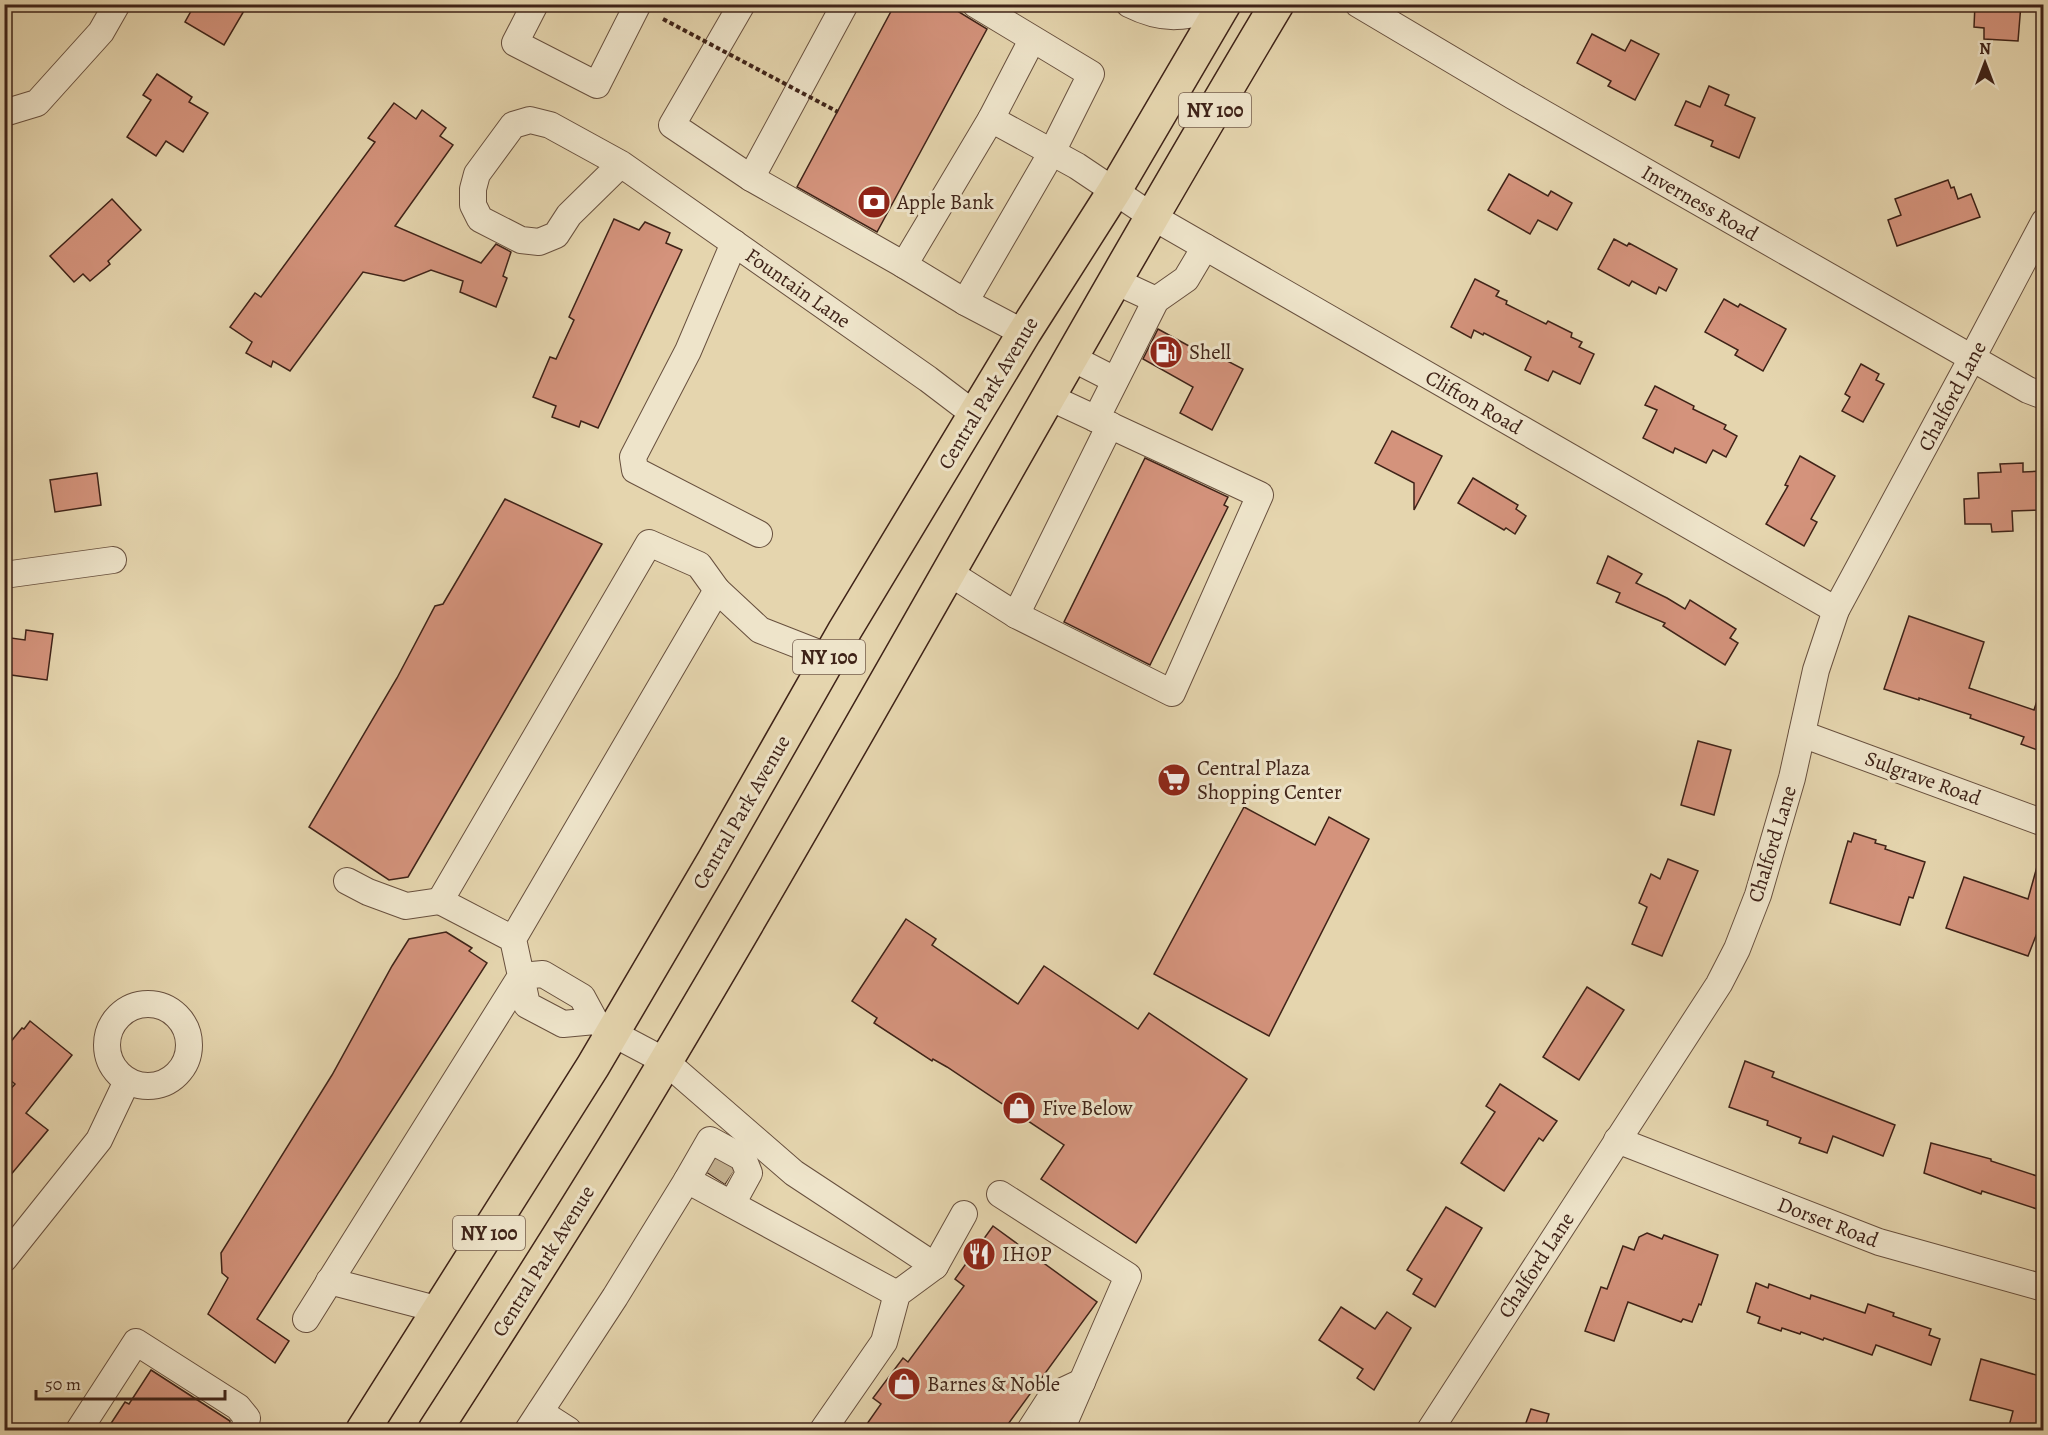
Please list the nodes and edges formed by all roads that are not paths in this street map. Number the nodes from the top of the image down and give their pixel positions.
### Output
1 (117, 4) edge
2 (535, 4) edge
3 (638, 4) edge
4 (742, 4) edge
5 (845, 4) edge
6 (975, 4) edge
7 (1129, 4) edge
8 (1277, 4) edge
9 (1358, 4) edge
10 (1224, 5) edge
11 (1032, 40) junction
12 (4, 113) edge
13 (991, 119) junction
14 (1052, 152) junction
15 (621, 164) junction
16 (751, 178) junction
17 (1114, 190) junction
18 (1153, 217) junction
19 (2043, 222) edge
20 (734, 243) junction
21 (1205, 247) junction
22 (906, 266) junction
23 (1116, 282) junction
24 (1156, 300) junction
25 (965, 302) junction
26 (1024, 333) junction
27 (1072, 358) junction
28 (1972, 358) junction
29 (1114, 380) junction
30 (2043, 396) edge
31 (1049, 397) junction
32 (975, 414) junction
33 (1103, 422) junction
34 (759, 534) dead end
35 (113, 560) dead end
36 (948, 572) junction
37 (4, 574) edge
38 (717, 590) junction
39 (1836, 610) junction
40 (1016, 615) junction
41 (829, 657) junction
42 (1802, 734) junction
43 (2043, 823) edge
44 (347, 881) dead end
45 (440, 901) junction
46 (513, 939) junction
47 (521, 976) junction
48 (604, 1027) junction
49 (665, 1061) junction
50 (127, 1081) dead end
51 (1617, 1140) junction
52 (687, 1180) junction
53 (1000, 1194) dead end
54 (732, 1204) junction
55 (964, 1215) dead end
56 (4, 1259) edge
57 (935, 1266) junction
58 (329, 1281) junction
59 (2043, 1288) edge
60 (897, 1294) junction
61 (440, 1310) junction
62 (306, 1319) dead end
63 (1082, 1382) junction
64 (534, 1421) edge
65 (244, 1430) edge
66 (79, 1431) edge
67 (363, 1431) edge
68 (435, 1431) edge
69 (568, 1431) edge
70 (823, 1431) edge
71 (1030, 1431) edge
72 (1061, 1431) edge
73 (1430, 1431) edge

1 - 12 street
2 - 3 street
4 - 16 street
5 - 16 street
6 - 11 street
7 - 10 street
8 - 18 main road, NY 100
9 - 28 street, Inverness Road
10 - 17 main road, NY 100
11 - 13 street
11 - 14 street
13 - 14 street, Clifton Road
13 - 22 street
14 - 17 street, Clifton Road
14 - 25 street
15 - 15 street, Fountain Lane
15 - 20 street, Fountain Lane
16 - 22 street
17 - 18 street, Clifton Road
17 - 26 main road, Central Park Avenue / NY 100
18 - 21 street, Clifton Road
18 - 23 main road, Central Park Avenue / NY 100
19 - 28 street, Chalford Lane
20 - 32 street, Fountain Lane
20 - 34 street
21 - 24 street
21 - 39 street, Clifton Road
22 - 25 street
23 - 24 street
23 - 27 main road, Central Park Avenue / NY 100
24 - 29 street
25 - 26 street
26 - 32 main road, Central Park Avenue / NY 100
27 - 29 street
27 - 31 main road, Central Park Avenue / NY 100
28 - 30 street, Inverness Road
28 - 39 street, Chalford Lane
29 - 33 street
31 - 33 street
31 - 36 main road, Central Park Avenue / NY 100
32 - 41 main road, Central Park Avenue / NY 100
33 - 40 street
33 - 40 street
35 - 37 street
36 - 40 street
36 - 49 main road, Central Park Avenue / NY 100
38 - 41 street
38 - 45 street
38 - 46 street
39 - 42 street, Chalford Lane
41 - 48 main road, Central Park Avenue / NY 100
42 - 43 street, Sulgrave Road
42 - 51 street, Chalford Lane
44 - 45 street
45 - 46 street
46 - 47 street
47 - 48 street
47 - 48 street
47 - 58 street
48 - 49 street
48 - 61 main road, Central Park Avenue / NY 100
49 - 57 street
49 - 68 main road, Central Park Avenue / NY 100
50 - 56 street
51 - 59 street, Dorset Road
51 - 73 street, Chalford Lane
52 - 54 street
52 - 54 street
52 - 64 street
53 - 63 street
54 - 60 street
55 - 57 street
57 - 60 street
58 - 61 street
58 - 62 street
60 - 70 street
61 - 67 main road, Central Park Avenue / NY 100
63 - 71 street
63 - 72 street
64 - 69 street
65 - 66 street

